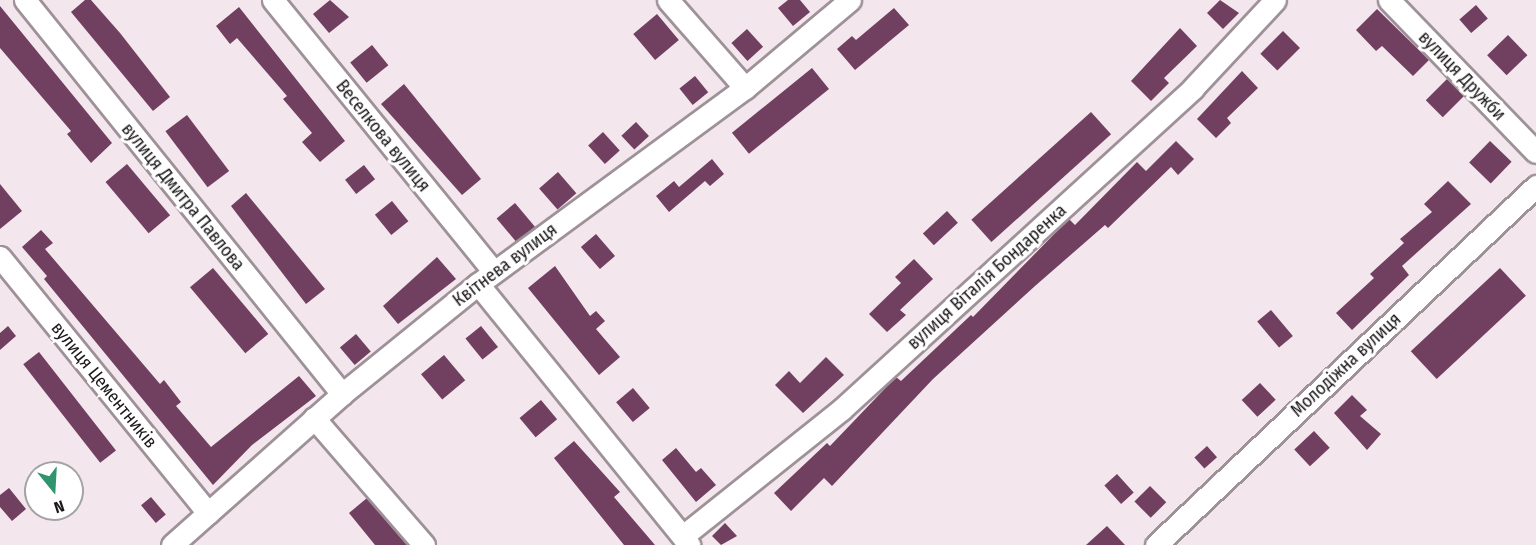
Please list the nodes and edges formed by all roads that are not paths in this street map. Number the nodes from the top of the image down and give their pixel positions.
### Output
1 (25, 0) edge
2 (273, 0) edge
3 (668, 0) edge
4 (850, 0) edge
5 (1275, 0) edge
6 (1389, 0) edge
7 (745, 88) junction
8 (1536, 152) edge
9 (1536, 186) edge
10 (0, 256) edge
11 (485, 277) junction
12 (342, 393) junction
13 (314, 418) junction
14 (208, 513) junction
15 (686, 541) edge
16 (172, 545) edge
17 (424, 545) edge
18 (1156, 545) edge

1 - 12 street, вулиця Дмитра Павлова
2 - 11 street, Веселкова вулиця
3 - 7 street
4 - 7 street, Квітнева вулиця
5 - 15 street, вулиця Віталія Бондаренка
6 - 8 street, вулиця Дружби
7 - 11 street, Квітнева вулиця
9 - 18 street, Молодіжна вулиця
10 - 14 street, вулиця Цементників
11 - 12 street, Квітнева вулиця
11 - 15 street, Веселкова вулиця
12 - 13 street, Квітнева вулиця
13 - 14 street, Квітнева вулиця
13 - 17 street
14 - 16 street, Квітнева вулиця

